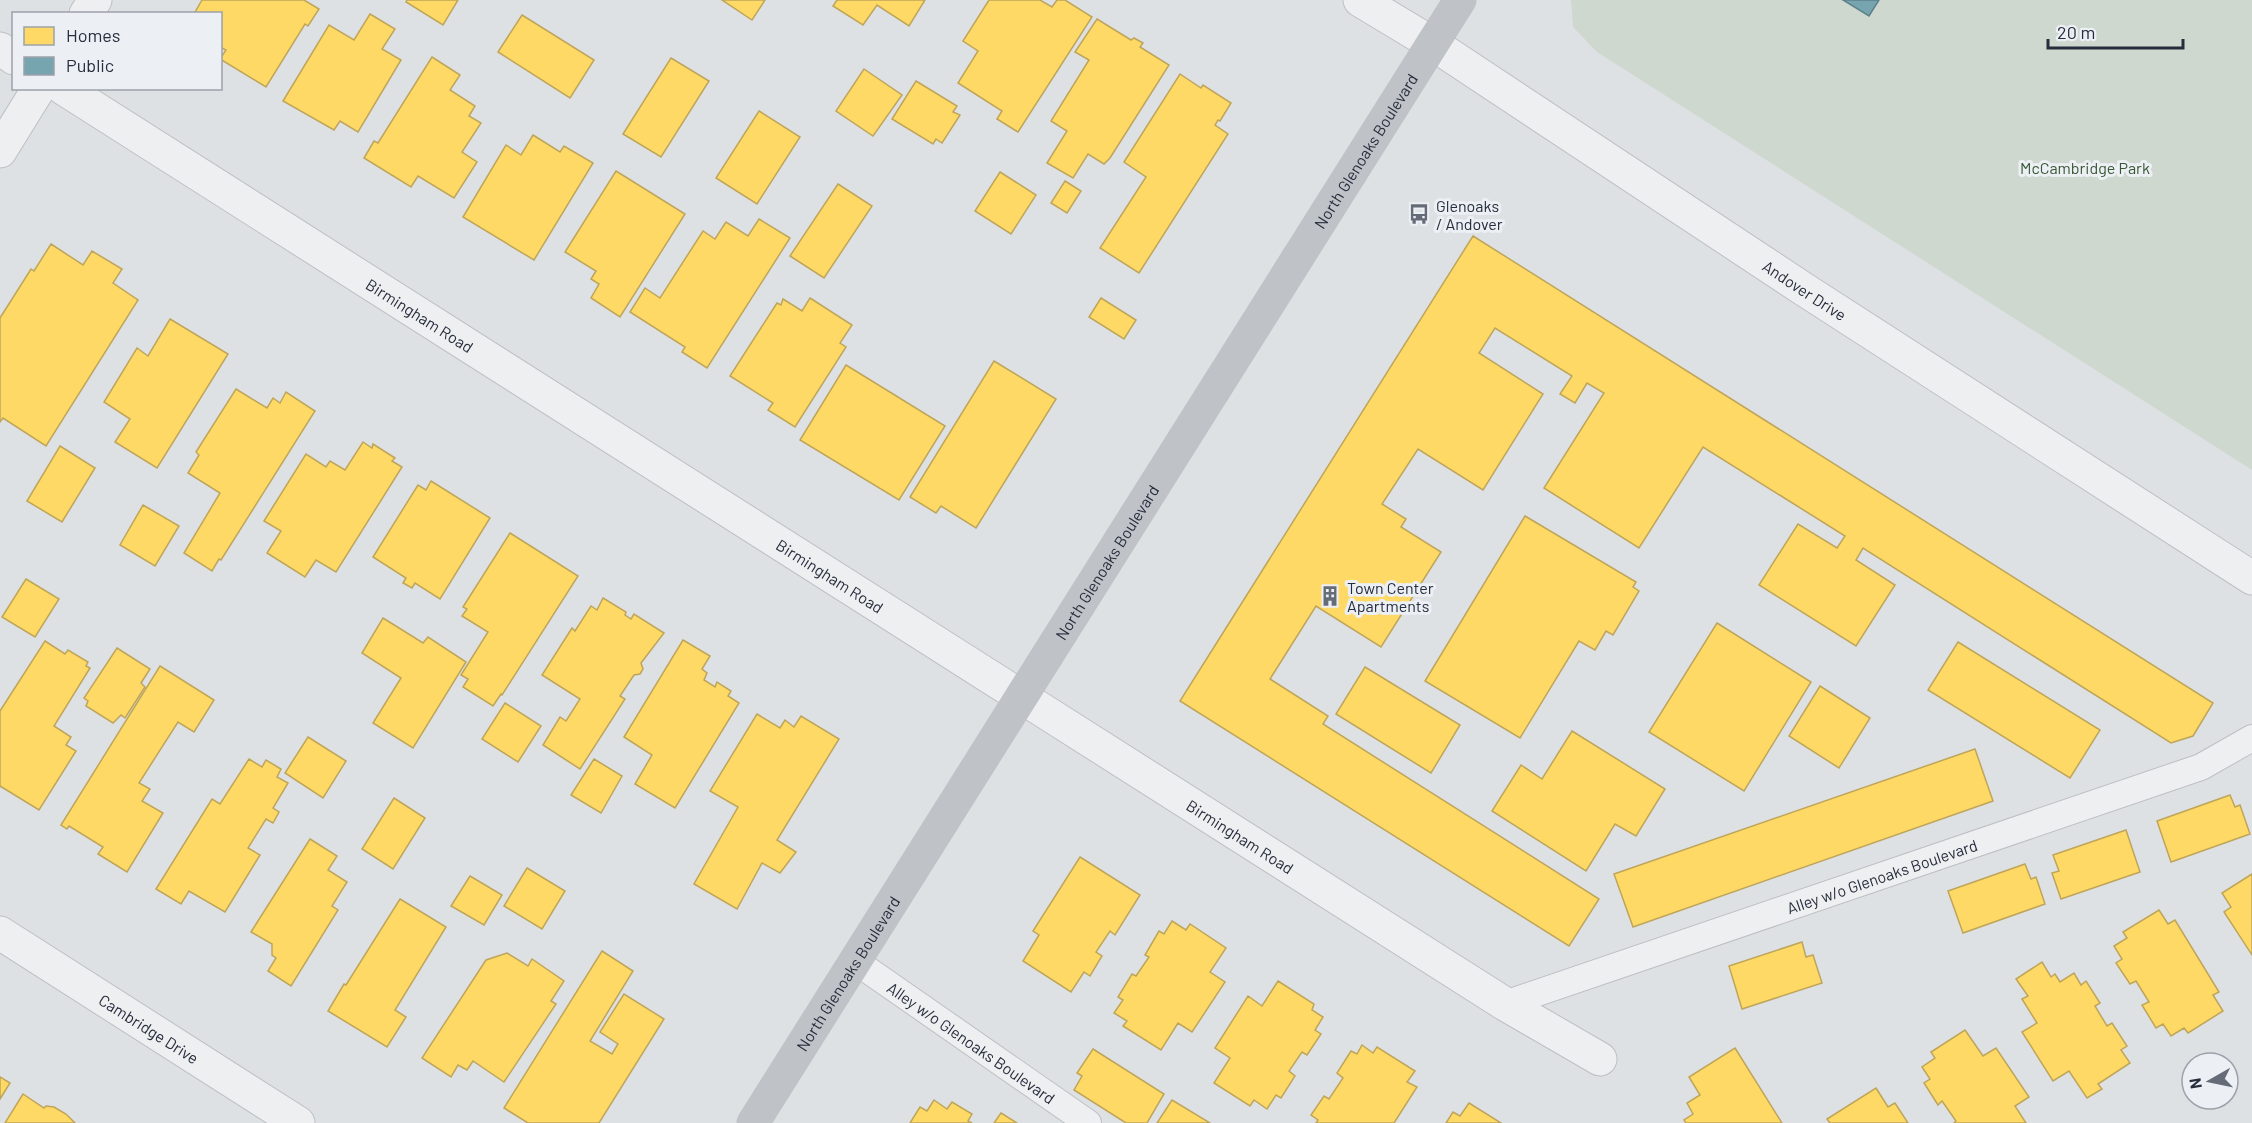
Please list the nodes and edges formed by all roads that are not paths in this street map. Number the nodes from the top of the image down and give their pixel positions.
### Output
1 (1360, 0) edge
2 (1460, 0) edge
3 (1432, 44) junction
4 (38, 90) edge
5 (66, 90) edge
6 (0, 151) edge
7 (2252, 578) edge
8 (1020, 697) junction
9 (2252, 738) edge
10 (0, 933) edge
11 (855, 961) junction
12 (1505, 1004) junction
13 (1600, 1059) dead end
14 (298, 1123) edge
15 (753, 1123) edge
16 (1088, 1123) edge

1 - 3 street, Andover Drive
2 - 3 main road, North Glenoaks Boulevard
3 - 7 street, Andover Drive
3 - 8 main road, North Glenoaks Boulevard
4 - 6 street
5 - 8 street, Birmingham Road
8 - 11 main road, North Glenoaks Boulevard
8 - 12 street, Birmingham Road
9 - 12 lane, Alley w/o Glenoaks Boulevard
10 - 14 street, Cambridge Drive
11 - 15 main road, North Glenoaks Boulevard
11 - 16 lane, Alley w/o Glenoaks Boulevard
12 - 13 street, Birmingham Road

